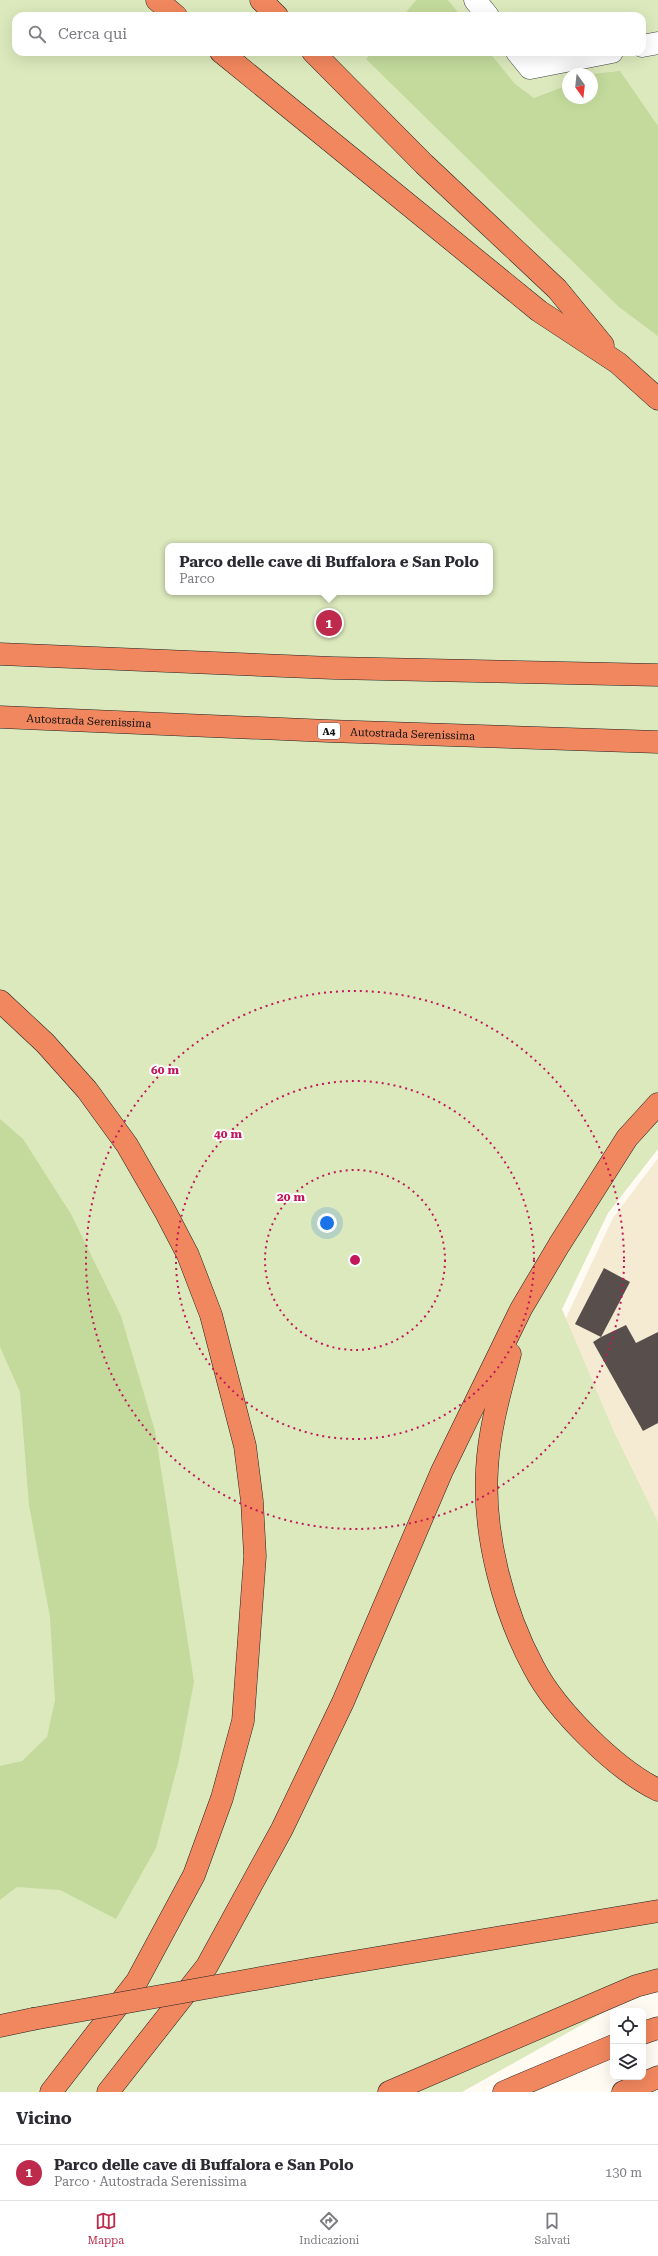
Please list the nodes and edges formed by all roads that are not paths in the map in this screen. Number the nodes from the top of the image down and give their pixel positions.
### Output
1 (157, 0) edge
2 (261, 0) edge
3 (475, 0) edge
4 (171, 12) edge
5 (273, 12) edge
6 (485, 12) edge
7 (658, 43) edge
8 (646, 45) edge
9 (226, 56) edge
10 (317, 56) edge
11 (520, 56) edge
12 (592, 56) edge
13 (618, 363) junction
14 (658, 399) edge
15 (0, 654) edge
16 (658, 675) edge
17 (0, 717) edge
18 (658, 742) edge
19 (0, 1001) edge
20 (658, 1104) edge
21 (521, 1310) junction
22 (658, 1790) edge
23 (658, 1911) edge
24 (658, 1980) edge
25 (0, 2026) edge
26 (658, 2028) edge
27 (646, 2032) edge
28 (610, 2047) edge
29 (658, 2077) edge
30 (51, 2092) edge
31 (108, 2092) edge
32 (389, 2092) edge
33 (504, 2092) edge
34 (623, 2092) edge

1 - 4 highway
2 - 5 highway
3 - 6 street
7 - 8 street
9 - 13 highway
10 - 13 highway
11 - 12 street
13 - 14 highway
15 - 16 highway
17 - 18 highway, Autostrada Serenissima / A4
19 - 30 highway
20 - 21 highway
21 - 22 highway
21 - 31 highway
23 - 25 highway, bridge
24 - 32 highway
26 - 27 highway
28 - 33 highway
29 - 34 highway

